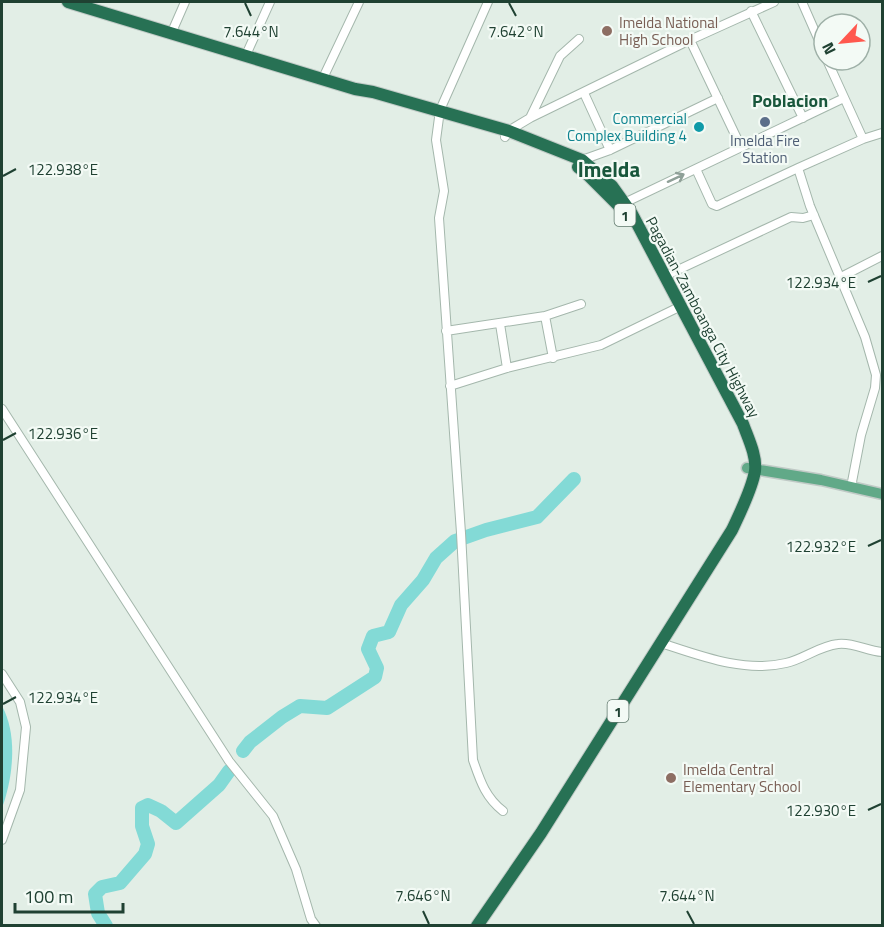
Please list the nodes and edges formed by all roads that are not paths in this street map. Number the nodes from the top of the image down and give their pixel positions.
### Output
1 (68, 2) edge
2 (185, 2) edge
3 (270, 2) edge
4 (359, 2) edge
5 (488, 2) edge
6 (774, 2) edge
7 (802, 2) edge
8 (751, 11) junction
9 (812, 25) edge
10 (171, 34) junction
11 (579, 39) dead end
12 (690, 40) junction
13 (246, 55) junction
14 (833, 72) edge
15 (323, 78) junction
16 (584, 93) junction
17 (717, 98) junction
18 (844, 98) junction
19 (440, 114) junction
20 (530, 118) junction
21 (803, 118) junction
22 (507, 134) junction
23 (879, 134) edge
24 (863, 139) junction
25 (741, 147) junction
26 (610, 150) junction
27 (582, 160) junction
28 (798, 168) junction
29 (696, 169) junction
30 (621, 204) junction
31 (813, 212) junction
32 (882, 256) edge
33 (665, 276) junction
34 (841, 278) junction
35 (580, 304) dead end
36 (677, 308) junction
37 (545, 316) junction
38 (500, 324) junction
39 (446, 332) junction
40 (553, 358) junction
41 (507, 368) junction
42 (450, 386) junction
43 (2, 409) edge
44 (751, 469) junction
45 (851, 487) junction
46 (882, 494) edge
47 (661, 643) junction
48 (882, 652) edge
49 (2, 674) edge
50 (503, 811) dead end
51 (2, 840) edge
52 (316, 926) edge
53 (477, 926) edge

1 - 10 highway, Pagadian-Zamboanga City Highway / 1
2 - 10 street
3 - 13 street
4 - 15 street
5 - 19 street
6 - 8 street
7 - 9 street
8 - 12 street
8 - 21 street
10 - 13 highway, Pagadian-Zamboanga City Highway / 1
11 - 20 street
12 - 16 street
12 - 17 street
13 - 15 highway, Pagadian-Zamboanga City Highway / 1
14 - 18 street
15 - 19 highway, Pagadian-Zamboanga City Highway / 1
16 - 20 street
16 - 26 street
17 - 25 street
17 - 26 street
18 - 21 street
18 - 24 street
19 - 22 highway, Pagadian-Zamboanga City Highway / 1
19 - 39 street
20 - 22 street
21 - 25 street
22 - 27 highway, Pagadian-Zamboanga City Highway / 1
22 - 30 highway, Pagadian-Zamboanga City Highway / 1
23 - 24 street
24 - 28 street
25 - 29 street
26 - 27 street
27 - 30 highway, Pagadian-Zamboanga City Highway / 1
28 - 29 street
28 - 31 street
30 -> 29 street
30 - 33 highway, Pagadian-Zamboanga City Highway / 1
30 - 36 highway, Pagadian-Zamboanga City Highway / 1
31 - 33 street
31 - 34 street
32 - 34 street
33 - 44 highway, Pagadian-Zamboanga City Highway / 1
34 - 45 street
35 - 37 street
36 - 40 street
36 - 44 highway, Pagadian-Zamboanga City Highway / 1
37 - 38 street
37 - 40 street
38 - 39 street
38 - 41 street
39 - 42 street
40 - 41 street
41 - 42 street
42 - 50 street
43 - 52 street
44 - 45 main road
44 - 47 highway, Pagadian-Zamboanga City Highway / 1
45 - 46 main road
47 - 48 street
47 - 53 highway, Pagadian-Zamboanga City Highway / 1
49 - 51 street

